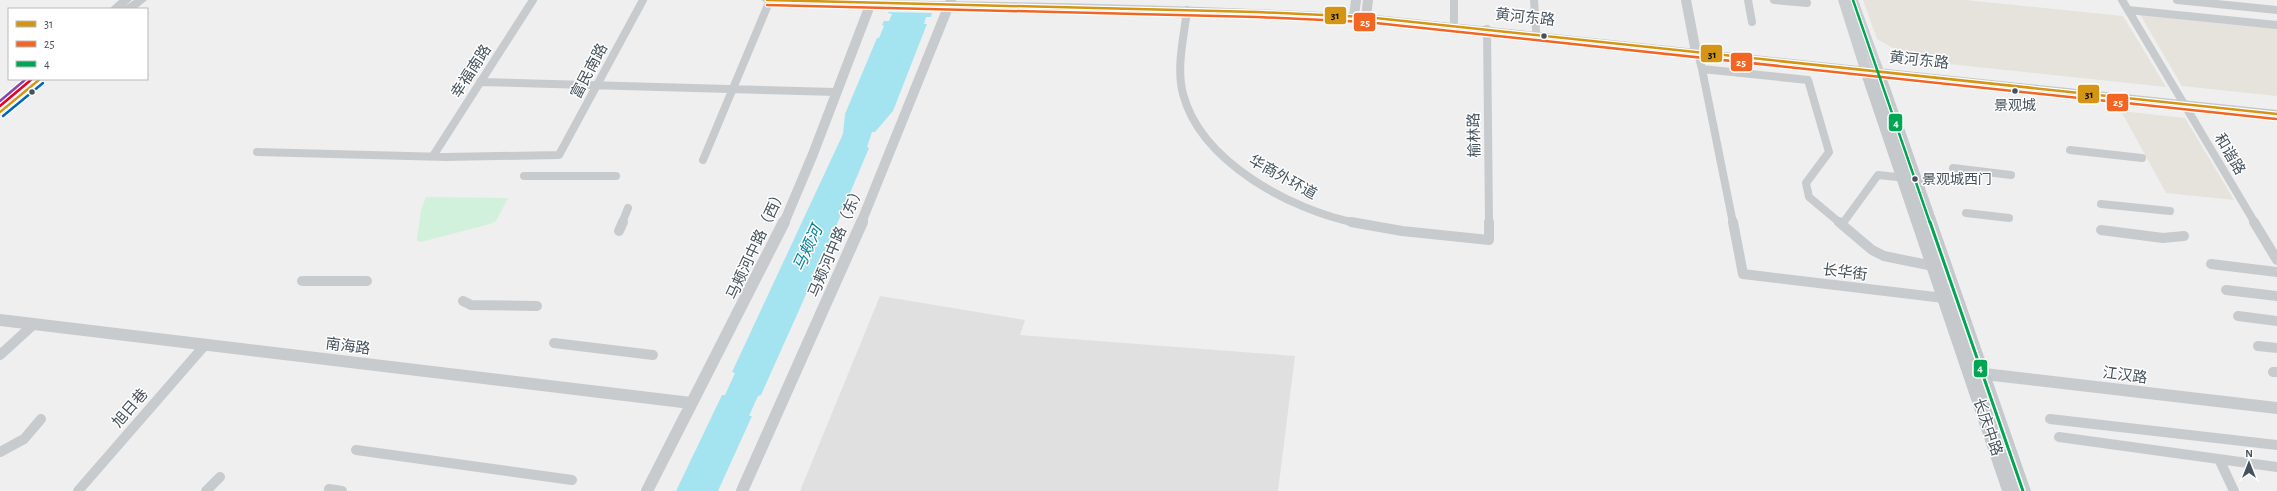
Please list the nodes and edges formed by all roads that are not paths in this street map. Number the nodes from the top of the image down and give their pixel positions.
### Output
1 (126, 0) edge
2 (141, 0) edge
3 (533, 0) edge
4 (643, 0) edge
5 (767, 0) edge
6 (770, 0) edge
7 (1000, 0) edge
8 (1356, 0) edge
9 (1368, 0) edge
10 (1454, 0) edge
11 (1534, 0) edge
12 (1686, 0) edge
13 (1748, 0) edge
14 (1774, 0) edge
15 (1843, 0) edge
16 (1853, 0) edge
17 (2122, 0) edge
18 (2177, 0) edge
19 (2270, 0) edge
20 (872, 1) edge
21 (950, 2) edge
22 (1807, 3) dead end
23 (116, 8) edge
24 (130, 8) edge
25 (1187, 10) junction
26 (2128, 10) junction
27 (1354, 14) junction
28 (1366, 15) junction
29 (1454, 21) junction
30 (1752, 22) dead end
31 (2277, 25) edge
32 (1487, 29) junction
33 (1536, 30) junction
34 (1697, 52) junction
35 (1871, 68) junction
36 (1702, 69) junction
37 (25, 80) edge
38 (39, 80) edge
39 (480, 82) junction
40 (597, 86) junction
41 (732, 89) junction
42 (836, 92) junction
43 (0, 101) edge
44 (2182, 102) junction
45 (2277, 110) edge
46 (0, 112) edge
47 (2277, 114) edge
48 (2070, 150) dead end
49 (257, 152) dead end
50 (433, 156) junction
51 (2142, 158) dead end
52 (703, 160) dead end
53 (1952, 168) dead end
54 (2011, 175) dead end
55 (524, 176) dead end
56 (616, 176) dead end
57 (1909, 178) junction
58 (2101, 204) dead end
59 (628, 208) dead end
60 (2170, 211) dead end
61 (1966, 213) dead end
62 (2009, 218) dead end
63 (1843, 223) junction
64 (2101, 230) dead end
65 (619, 231) dead end
66 (2184, 236) dead end
67 (1489, 240) joint
68 (2277, 260) edge
69 (2211, 264) dead end
70 (1933, 266) junction
71 (2277, 272) edge
72 (302, 281) dead end
73 (366, 281) dead end
74 (2226, 290) dead end
75 (2277, 296) edge
76 (1944, 298) junction
77 (462, 301) dead end
78 (537, 306) dead end
79 (2238, 316) dead end
80 (2, 321) edge
81 (2277, 321) edge
82 (34, 324) junction
83 (554, 343) dead end
84 (205, 345) junction
85 (2258, 346) dead end
86 (2277, 348) edge
87 (0, 355) edge
88 (653, 355) dead end
89 (1970, 372) junction
90 (1984, 374) junction
91 (691, 403) junction
92 (2277, 408) edge
93 (41, 418) dead end
94 (2050, 418) dead end
95 (2059, 438) dead end
96 (2277, 445) edge
97 (356, 450) dead end
98 (0, 452) edge
99 (2219, 459) junction
100 (2277, 467) edge
101 (220, 477) dead end
102 (572, 480) dead end
103 (329, 489) dead end
104 (78, 491) edge
105 (206, 491) edge
106 (342, 491) edge
107 (647, 491) edge
108 (742, 491) edge
109 (2010, 491) edge
110 (2023, 491) edge
111 (2234, 491) edge

1 - 23 main road
2 - 24 main road
3 - 39 street, 幸福南路
4 - 40 street, 富民南路
5 - 6 main road, 黄河东路
6 - 20 main road, 黄河东路
6 - 41 street
7 - 27 main road, 黄河东路
8 - 27 street
9 - 28 street
10 - 29 street
11 - 33 street
12 - 34 street
13 - 30 street
14 - 22 street
15 - 35 main road, 长庆中路
16 - 35 main road, 长庆中路
17 - 26 street, 和谐路
18 - 19 street
20 - 21 main road, 黄河东路
20 - 42 street, 马颊河中路（西）
21 - 25 main road, 黄河东路
21 - 108 street, 马颊河中路（东）
25 - 27 main road, 黄河东路
25 - 67 street, 华商外环道
26 - 31 street
26 - 44 street, 和谐路
27 - 28 main road, 黄河东路
28 - 29 main road, 黄河东路
28 - 32 main road, 黄河东路
29 - 33 main road, 黄河东路
32 - 35 main road, 黄河东路
32 - 67 street, 榆林路
33 - 34 main road, 黄河东路
34 - 35 main road, 黄河东路
34 - 36 street
35 - 44 main road, 黄河东路
35 - 57 main road, 长庆中路
36 - 63 street
36 - 76 street, 长华街
37 - 43 main road
38 - 46 main road
39 - 40 street
39 - 50 street, 幸福南路
40 - 41 street
40 - 50 street, 富民南路
41 - 42 street
41 - 52 street
42 - 91 street, 马颊河中路（西）
44 - 45 main road, 黄河东路
44 - 47 main road, 黄河东路
44 - 68 street, 和谐路
48 - 51 street
49 - 50 street
53 - 54 street
55 - 56 street
57 - 63 street
57 - 70 main road, 长庆中路
57 - 90 main road, 长庆中路
58 - 60 street
59 - 65 street
61 - 62 street
63 - 70 street
64 - 66 street
69 - 71 street
70 - 76 main road, 长庆中路
72 - 73 street
74 - 75 street
76 - 89 main road, 长庆中路
77 - 78 street
79 - 81 street
80 - 82 street, 南海路
82 - 84 street, 南海路
82 - 87 street
83 - 88 street
84 - 91 street, 南海路
84 - 104 street, 旭日巷
85 - 86 street
89 - 90 street, 江汉路
89 - 109 main road, 长庆中路
90 - 92 street, 江汉路
90 - 110 main road, 长庆中路
91 - 107 street, 马颊河中路（西）
93 - 98 street
94 - 96 street
95 - 99 street
97 - 102 street
99 - 100 street
99 - 111 street
101 - 105 street
103 - 106 street

